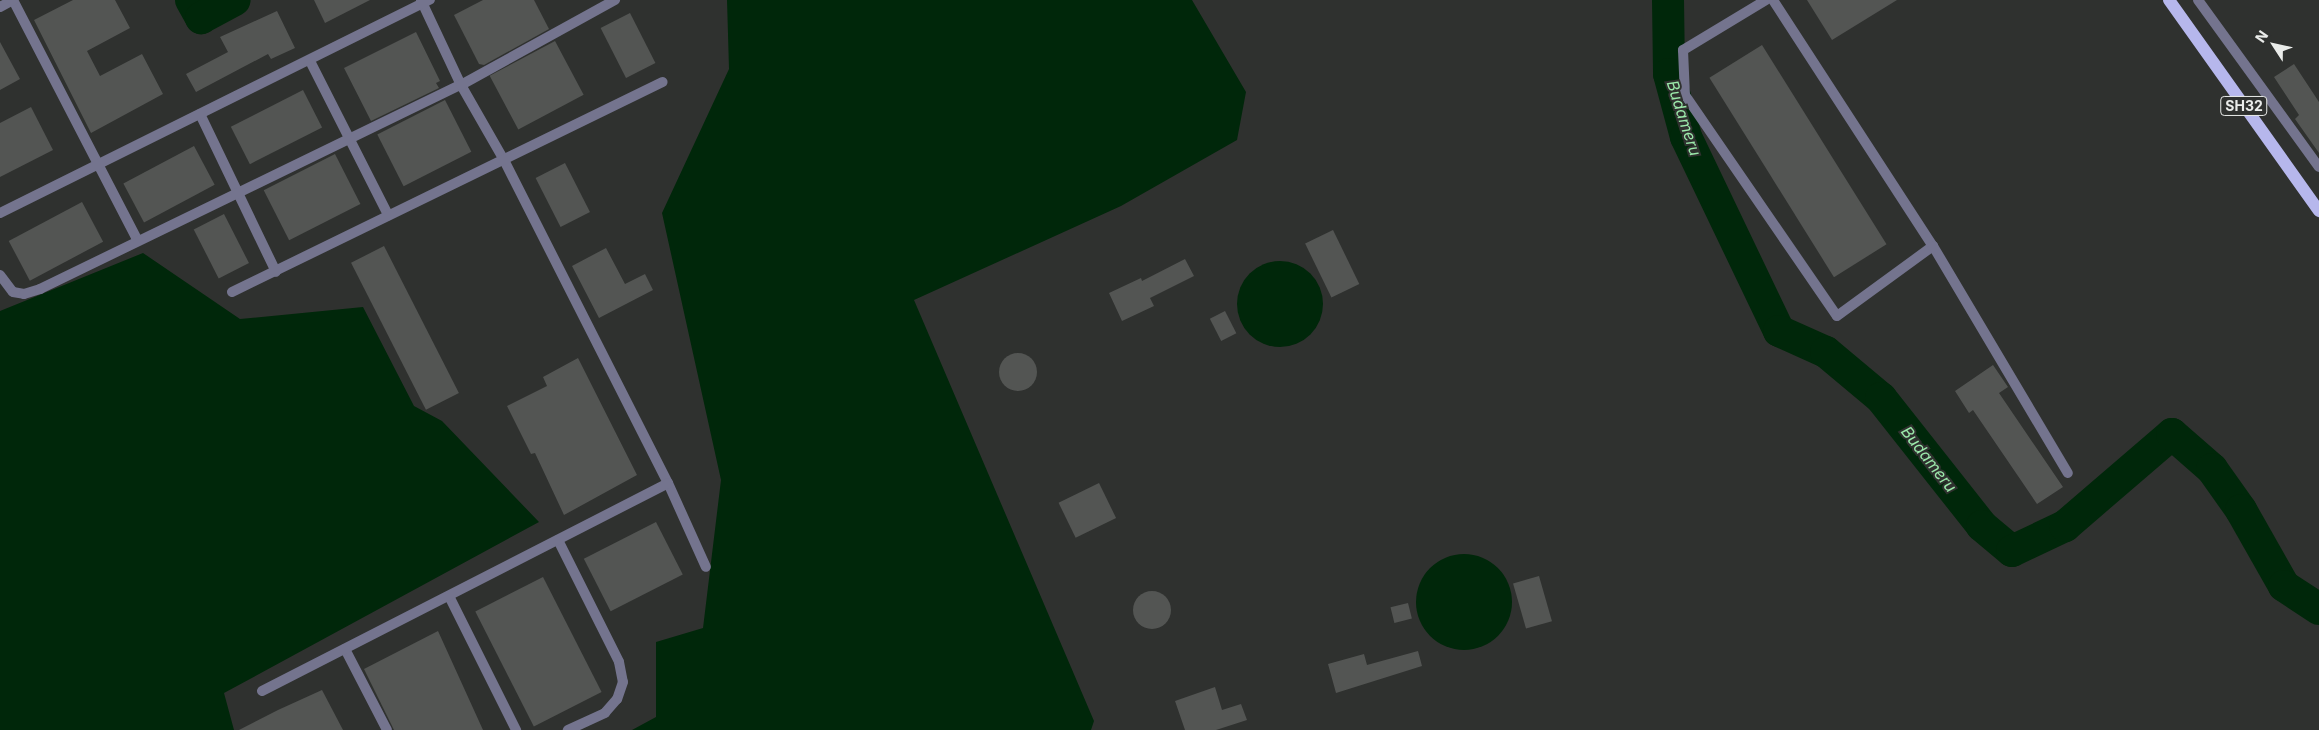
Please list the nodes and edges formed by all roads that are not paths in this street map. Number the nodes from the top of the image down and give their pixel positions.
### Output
1 (13, 0) edge
2 (616, 0) edge
3 (1766, 0) edge
4 (1773, 0) edge
5 (2169, 0) edge
6 (2198, 0) edge
7 (424, 1) edge
8 (0, 7) edge
9 (310, 61) junction
10 (663, 82) dead end
11 (461, 85) junction
12 (200, 114) junction
13 (349, 138) junction
14 (504, 160) junction
15 (98, 164) junction
16 (2319, 167) edge
17 (238, 194) junction
18 (2319, 211) edge
19 (0, 213) edge
20 (388, 215) junction
21 (138, 241) junction
22 (1933, 246) junction
23 (276, 272) junction
24 (0, 275) edge
25 (232, 292) dead end
26 (2068, 473) dead end
27 (668, 483) junction
28 (558, 540) junction
29 (706, 567) dead end
30 (448, 596) junction
31 (345, 649) junction
32 (262, 691) dead end
33 (387, 730) edge
34 (516, 730) edge
35 (568, 730) edge

1 - 8 street
1 - 15 street
2 - 11 street
3 - 22 street
4 - 22 street
5 - 18 main road, SH32
6 - 16 street
7 - 9 street
7 - 11 street
9 - 12 street
9 - 13 street
10 - 14 street
11 - 13 street
11 - 14 street
12 - 15 street
12 - 17 street
13 - 17 street
13 - 20 street
14 - 20 street
14 - 27 street
15 - 19 street
15 - 21 street
17 - 21 street
17 - 23 street
20 - 23 street
21 - 24 street
22 - 26 street
23 - 25 street
27 - 28 street
27 - 29 street
28 - 30 street
28 - 35 street
30 - 31 street
30 - 34 street
31 - 32 street
31 - 33 street

